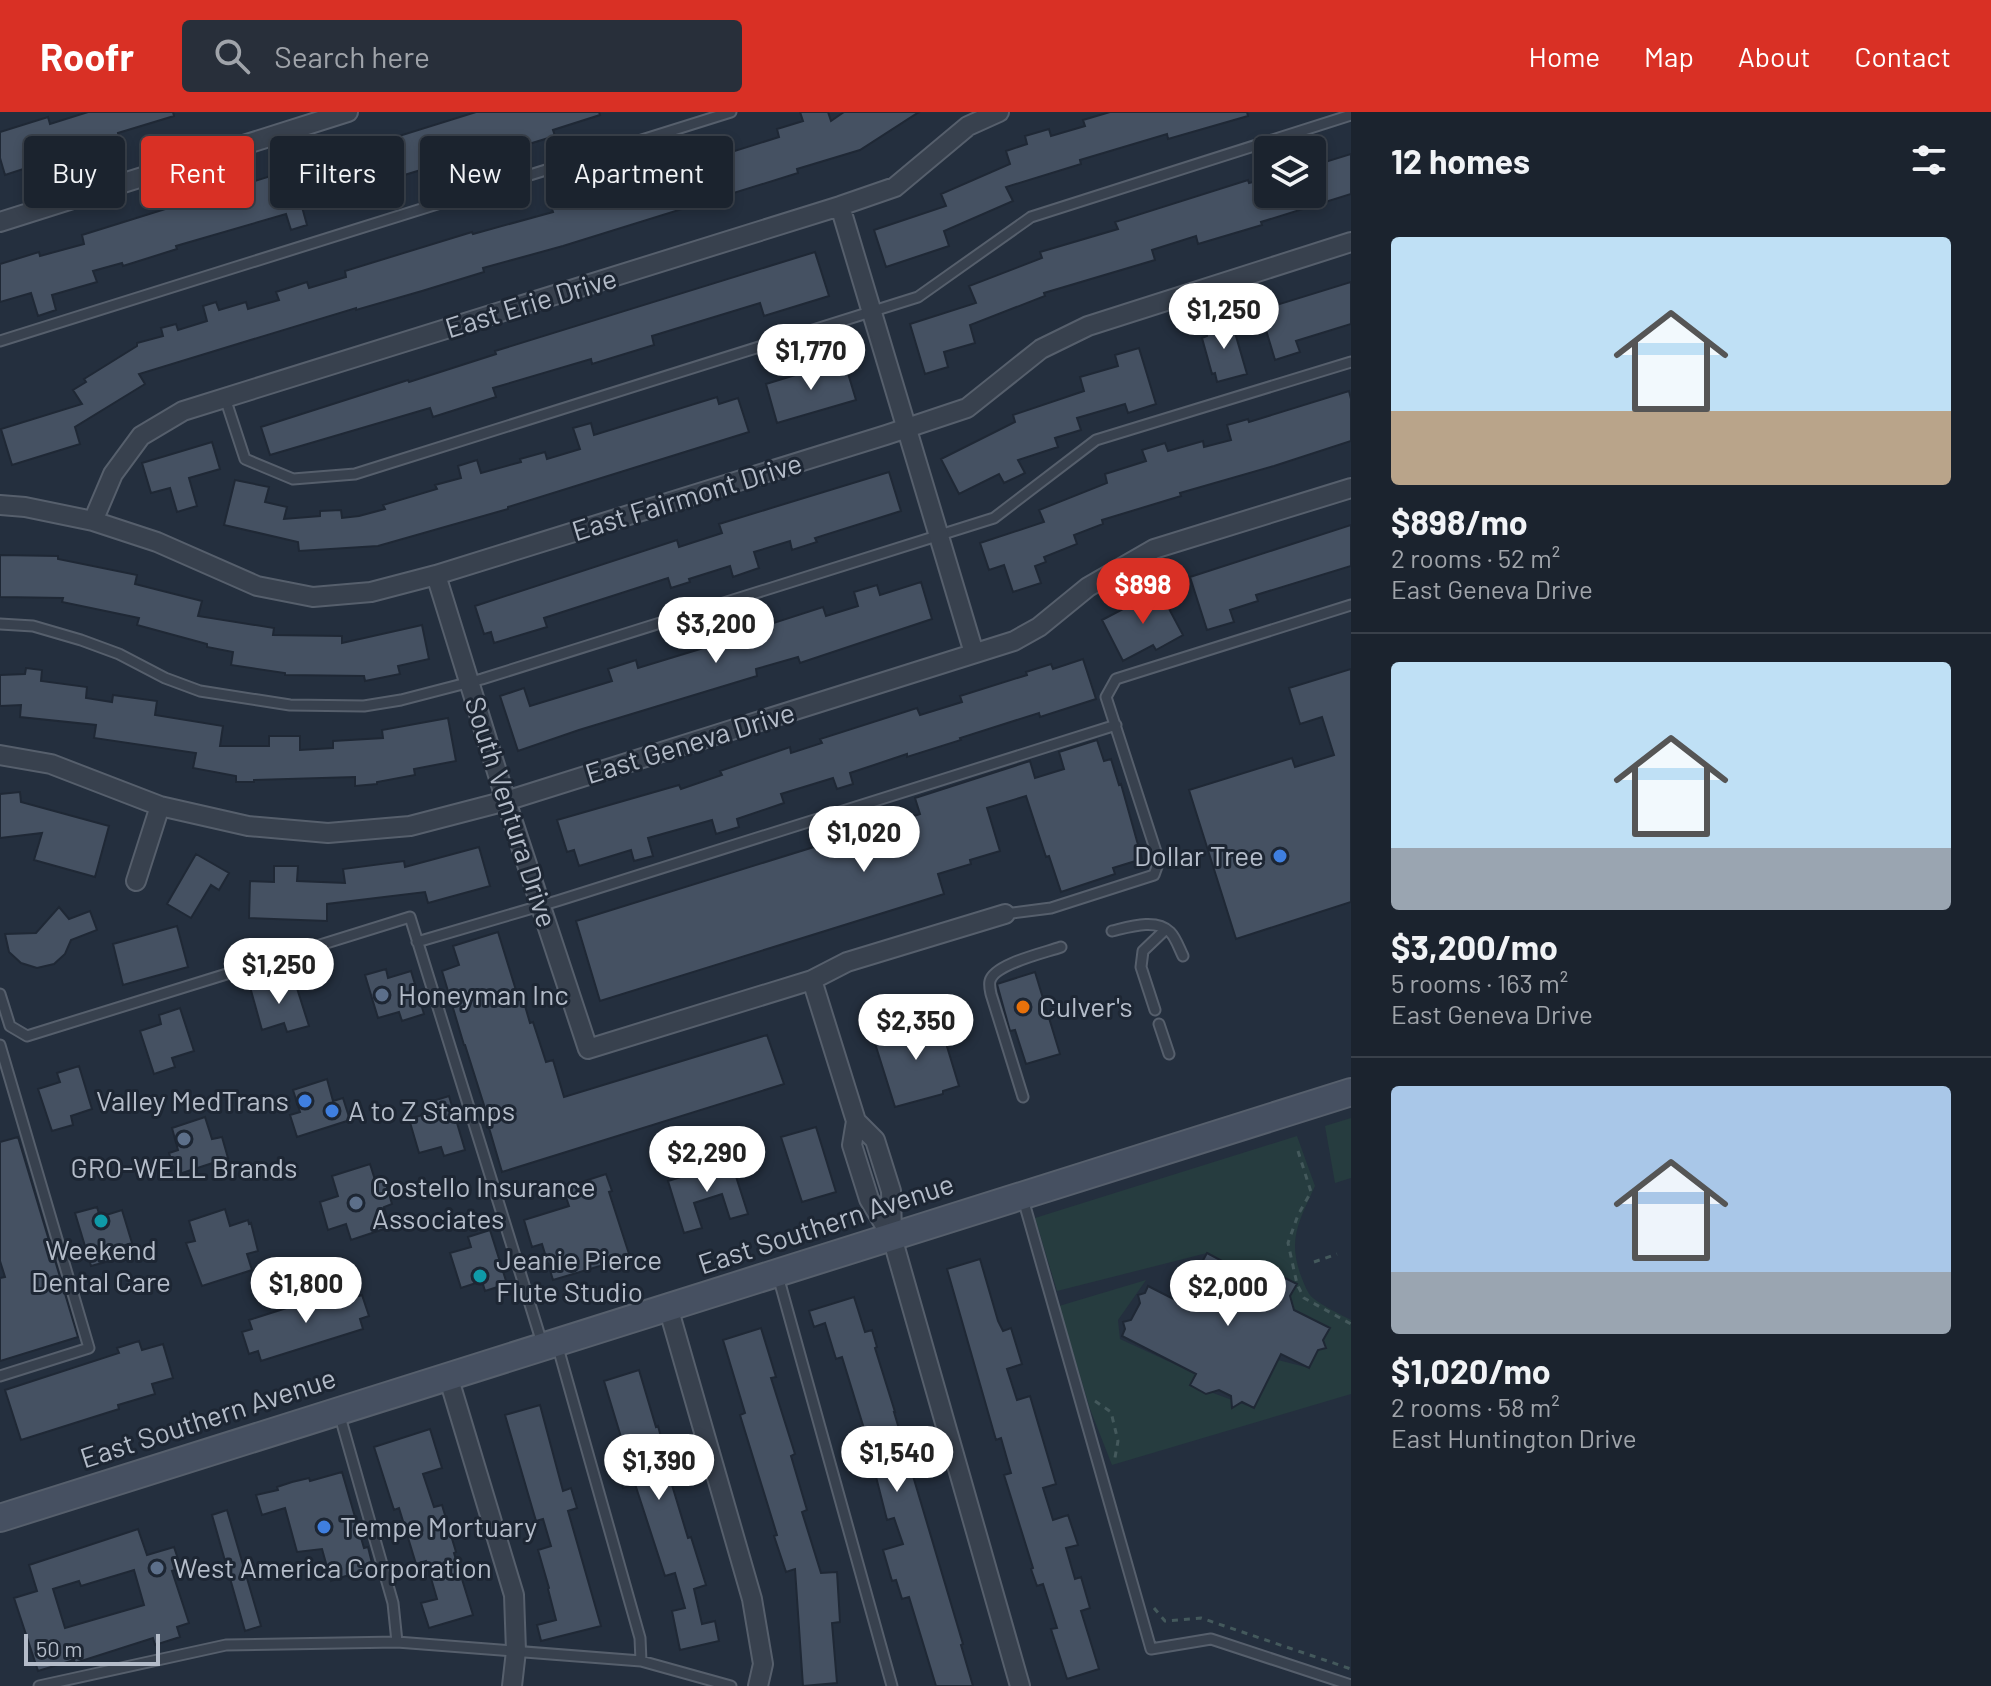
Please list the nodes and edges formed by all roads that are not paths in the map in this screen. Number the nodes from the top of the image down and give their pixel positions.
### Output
1 (348, 112) edge
2 (731, 112) edge
3 (999, 112) edge
4 (1351, 115) edge
5 (840, 206) junction
6 (0, 222) edge
7 (1351, 242) edge
8 (872, 311) junction
9 (0, 341) edge
10 (1351, 362) edge
11 (225, 398) junction
12 (907, 428) junction
13 (1351, 488) edge
14 (0, 505) edge
15 (93, 521) junction
16 (939, 536) junction
17 (436, 575) junction
18 (1351, 605) edge
19 (0, 624) edge
20 (974, 653) junction
21 (469, 683) junction
22 (1116, 725) junction
23 (0, 755) edge
24 (506, 801) junction
25 (160, 806) junction
26 (136, 881) dead end
27 (540, 906) junction
28 (1005, 914) joint
29 (1166, 929) junction
30 (1112, 931) dead end
31 (417, 942) junction
32 (1061, 947) dead end
33 (1183, 956) dead end
34 (812, 980) junction
35 (0, 994) edge
36 (1155, 1010) dead end
37 (1159, 1024) dead end
38 (0, 1045) edge
39 (1169, 1054) dead end
40 (1351, 1092) edge
41 (1023, 1097) dead end
42 (1022, 1196) junction
43 (892, 1237) junction
44 (777, 1273) junction
45 (668, 1307) junction
46 (550, 1344) junction
47 (0, 1376) edge
48 (448, 1376) junction
49 (338, 1411) junction
50 (0, 1518) edge
51 (397, 1642) junction
52 (516, 1651) junction
53 (641, 1661) junction
54 (1351, 1685) edge
55 (39, 1686) edge
56 (512, 1686) edge
57 (731, 1686) edge
58 (758, 1686) edge
59 (892, 1686) edge
60 (1020, 1686) edge

1 - 6 street
2 - 9 lane
3 - 5 street, East Erie Drive
4 - 8 lane
5 - 8 street
5 - 11 street, East Erie Drive
7 - 12 street, East Fairmont Drive
8 - 11 lane
8 - 12 street
10 - 16 lane
11 - 15 street, East Erie Drive
12 - 16 street
12 - 17 street, East Fairmont Drive
13 - 20 street, East Geneva Drive
14 - 15 street, East Fairmont Drive
15 - 17 street, East Fairmont Drive
16 - 20 street
16 - 21 lane
17 - 21 street, South Ventura Drive
18 - 22 lane
19 - 21 lane
20 - 24 street, East Geneva Drive
21 - 24 street, South Ventura Drive
22 - 27 lane
22 - 28 lane
23 - 25 street, East Geneva Drive
24 - 25 street, East Geneva Drive
24 - 27 street, South Ventura Drive
25 - 26 street
27 - 31 lane
27 - 34 street, South Ventura Drive
28 - 34 street
29 - 30 lane
29 - 33 lane
29 - 36 lane
31 - 35 lane
31 - 46 lane
32 - 41 lane
34 - 43 street
37 - 39 lane
38 - 47 lane
40 - 42 main road, East Southern Avenue
42 - 43 main road, East Southern Avenue
42 - 54 lane
43 - 44 main road, East Southern Avenue
43 - 60 street
44 - 45 main road, East Southern Avenue
44 - 59 lane
45 - 46 main road, East Southern Avenue
45 - 58 street
46 - 48 main road, East Southern Avenue
46 - 53 lane
48 - 49 main road, East Southern Avenue
48 - 52 street
49 - 50 main road, East Southern Avenue
49 - 51 lane
51 - 52 lane
51 - 55 lane
52 - 53 lane
52 - 56 street
53 - 57 lane

